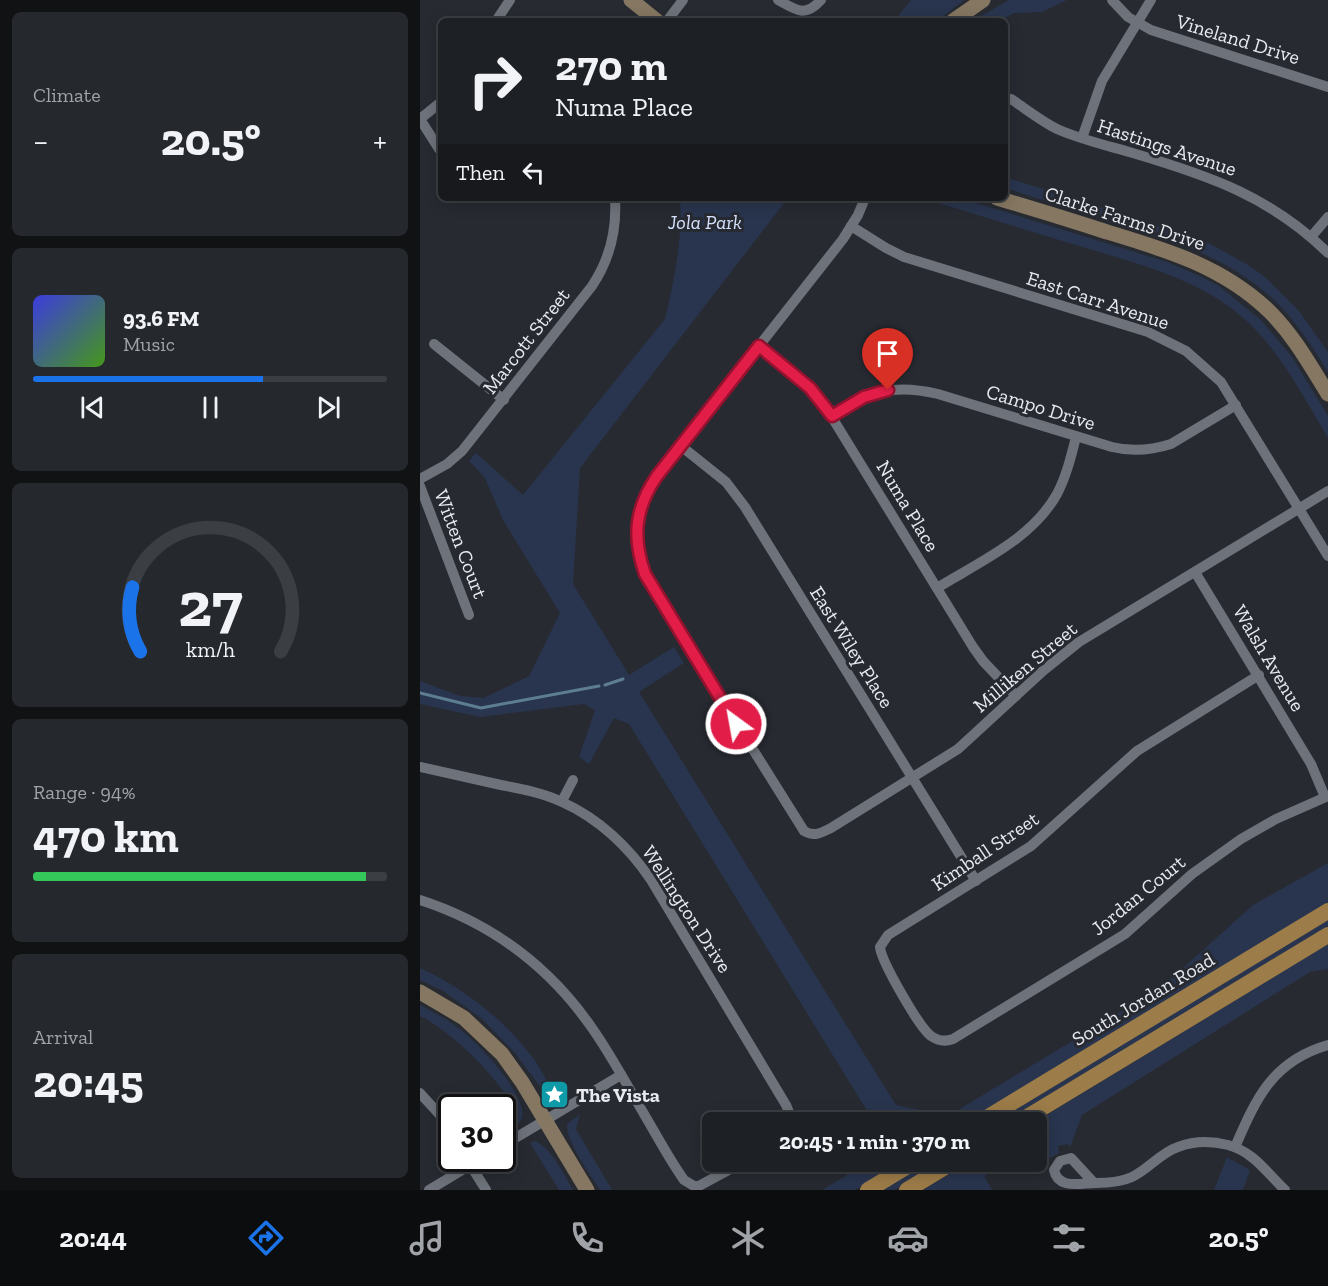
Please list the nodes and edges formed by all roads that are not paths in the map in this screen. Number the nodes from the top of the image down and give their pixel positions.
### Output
1 (510, 0) edge
2 (631, 0) edge
3 (683, 0) edge
4 (778, 0) edge
5 (821, 0) edge
6 (983, 0) edge
7 (1112, 0) edge
8 (1151, 0) edge
9 (498, 18) edge
10 (653, 18) edge
11 (669, 18) edge
12 (957, 18) edge
13 (1137, 23) junction
14 (1328, 87) edge
15 (1011, 99) dead end
16 (438, 104) edge
17 (420, 119) edge
18 (1082, 138) junction
19 (438, 147) edge
20 (615, 201) edge
21 (864, 201) edge
22 (1007, 201) edge
23 (1328, 217) edge
24 (852, 226) junction
25 (1311, 237) junction
26 (1328, 253) edge
27 (434, 344) dead end
28 (759, 346) junction
29 (1328, 394) edge
30 (504, 400) junction
31 (1236, 405) junction
32 (832, 416) junction
33 (1076, 437) junction
34 (681, 446) junction
35 (420, 479) edge
36 (420, 486) edge
37 (1328, 491) edge
38 (1299, 508) junction
39 (1328, 556) edge
40 (1195, 572) junction
41 (937, 588) junction
42 (469, 615) dead end
43 (1259, 675) junction
44 (1016, 696) junction
45 (420, 767) edge
46 (912, 778) junction
47 (573, 780) dead end
48 (1327, 797) edge
49 (562, 801) junction
50 (976, 880) junction
51 (420, 900) edge
52 (1328, 911) edge
53 (1328, 935) edge
54 (420, 992) edge
55 (940, 1041) joint
56 (1328, 1045) edge
57 (621, 1075) junction
58 (420, 1093) edge
59 (789, 1112) edge
60 (996, 1112) edge
61 (1036, 1112) edge
62 (438, 1113) edge
63 (545, 1120) junction
64 (516, 1138) edge
65 (1235, 1147) junction
66 (453, 1172) edge
67 (475, 1172) edge
68 (726, 1172) edge
69 (898, 1172) edge
70 (937, 1172) edge
71 (1094, 1183) dead end
72 (429, 1190) edge
73 (486, 1190) edge
74 (587, 1190) edge
75 (868, 1190) edge
76 (907, 1190) edge
77 (1285, 1190) edge

1 - 9 street
2 - 10 street
3 - 11 street
4 - 5 street
6 - 12 street
7 - 13 street, Vineland Drive
8 - 13 street
13 - 14 street, Vineland Drive
13 - 18 street
15 - 18 street, Hastings Avenue
16 - 17 street
17 - 19 street
18 - 25 street, Hastings Avenue
20 - 30 street, Marcott Street
21 - 24 street
22 - 29 street, Clarke Farms Drive
23 - 25 street
24 - 28 street
24 - 31 street, East Carr Avenue
25 - 26 street, Hastings Avenue
27 - 30 street
28 - 32 street, Numa Place
28 - 34 street
30 - 35 street, Marcott Street
31 - 33 street, Campo Drive
31 - 38 street, East Carr Avenue
32 - 33 street, Campo Drive
32 - 41 street, Numa Place
33 - 41 street
34 - 46 street, East Wiley Place
34 - 46 street, Milliken Street
36 - 42 street, Witten Court
37 - 38 street, Milliken Street
38 - 39 street, East Carr Avenue
38 - 40 street, Milliken Street
40 - 43 street, Walsh Avenue
40 - 44 street, Milliken Street
41 - 44 street, Numa Place
43 - 48 street, Walsh Avenue
43 - 50 street, Kimball Street
44 - 46 street, Milliken Street
45 - 49 street, Wellington Drive
46 - 50 street, East Wiley Place
47 - 49 street
48 - 55 street, Jordan Court
49 - 59 street, Wellington Drive
50 - 55 street, Kimball Street
51 - 57 street
52 - 60 main road, South Jordan Road
53 - 61 main road, South Jordan Road
54 - 63 street
56 - 65 street
57 - 63 street
57 - 68 street
58 - 62 street
63 - 64 street
63 - 74 street
65 - 71 street
65 - 77 street
66 - 72 street
67 - 73 street
69 - 75 main road
70 - 76 main road

